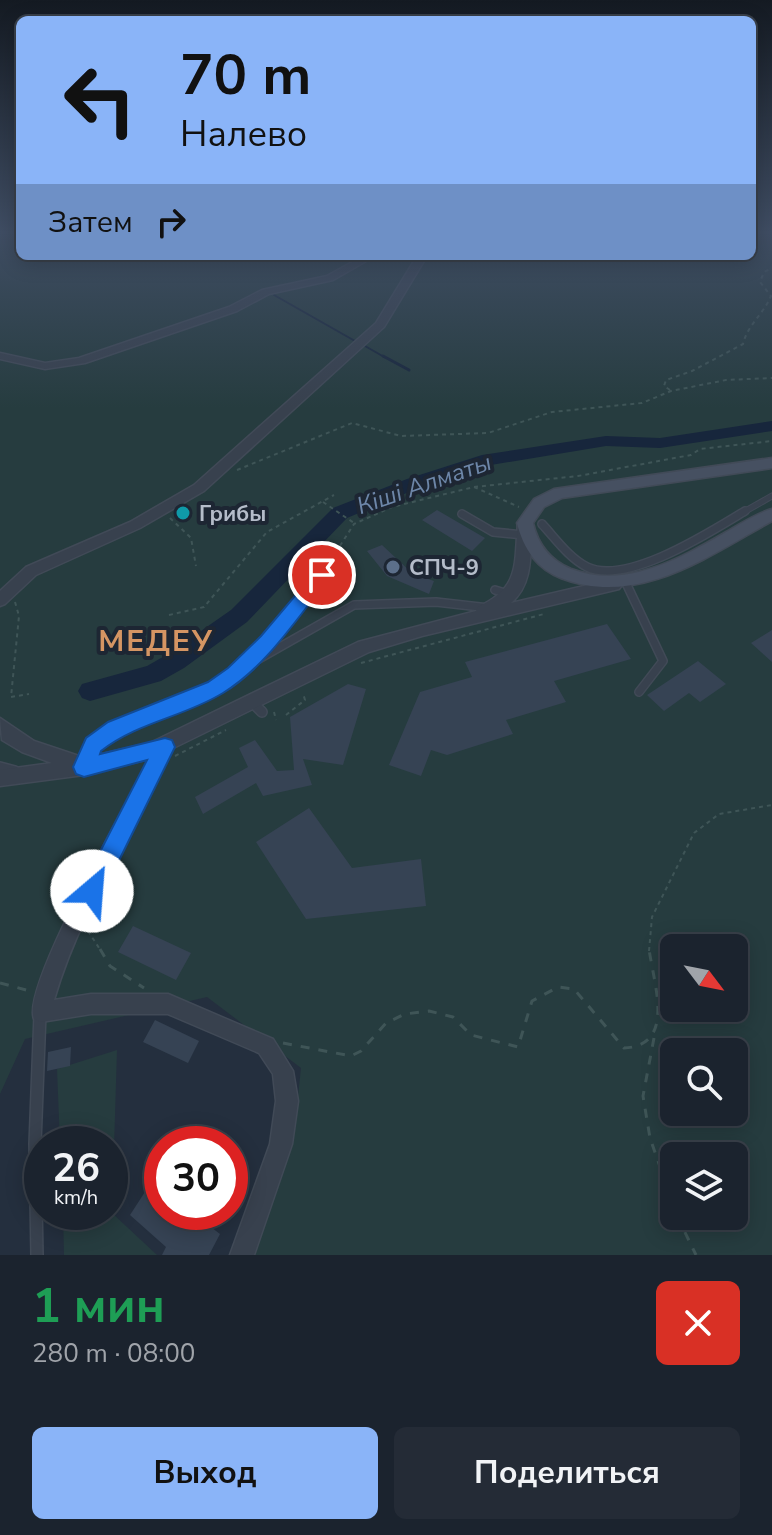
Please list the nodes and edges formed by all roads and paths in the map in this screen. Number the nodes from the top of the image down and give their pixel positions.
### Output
1 (272, 291) edge
2 (401, 291) edge
3 (767, 291) edge
4 (0, 356) edge
5 (772, 378) edge
6 (671, 391) junction
7 (772, 441) edge
8 (772, 463) edge
9 (228, 470) dead end
10 (474, 487) junction
11 (334, 495) dead end
12 (772, 496) edge
13 (322, 501) junction
14 (462, 514) dead end
15 (772, 514) edge
16 (166, 515) dead end
17 (531, 523) junction
18 (354, 524) junction
19 (196, 566) dead end
20 (322, 575) joint
21 (620, 584) junction
22 (4, 600) edge
23 (492, 608) junction
24 (544, 614) dead end
25 (169, 615) dead end
26 (454, 630) junction
27 (462, 641) dead end
28 (357, 665) dead end
29 (234, 674) junction
30 (639, 692) dead end
31 (29, 694) dead end
32 (293, 697) dead end
33 (257, 707) junction
34 (286, 715) dead end
35 (276, 720) dead end
36 (0, 726) edge
37 (228, 729) dead end
38 (0, 742) edge
39 (165, 747) junction
40 (156, 766) junction
41 (0, 767) edge
42 (84, 767) junction
43 (62, 771) junction
44 (28, 776) junction
45 (0, 778) edge
46 (772, 805) edge
47 (79, 916) junction
48 (0, 983) edge
49 (146, 990) dead end
50 (43, 1002) junction
51 (655, 1033) junction
52 (266, 1046) junction
53 (660, 1167) edge
54 (684, 1230) edge
55 (37, 1255) edge
56 (242, 1255) edge
57 (696, 1255) edge

1 - 4 street
2 - 22 street
3 - 6 path
5 - 6 path
6 - 9 path
7 - 10 path
8 - 17 main road
10 - 17 path
10 - 18 path
11 - 13 path
12 - 17 lane
13 - 18 path
13 - 25 path
14 - 17 lane
15 - 21 main road
16 - 19 path
17 - 21 main road
17 - 23 street
18 - 20 path
20 - 29 lane
21 - 26 street
21 - 30 lane
22 - 31 path
23 - 26 street
23 - 29 lane
24 - 26 path
26 - 27 path
26 - 28 path
26 - 33 street
29 - 42 lane
32 - 34 path
33 - 35 path
33 - 39 street
36 - 42 street
37 - 40 path
38 - 43 street
39 - 40 street
39 - 42 street
40 - 47 street
41 - 44 lane
42 - 43 street
43 - 44 street
44 - 45 street
46 - 51 path
47 - 49 path
47 - 50 street
48 - 50 path
50 - 52 street
50 - 55 lane
51 - 52 path
51 - 53 path
52 - 56 street
54 - 57 path

